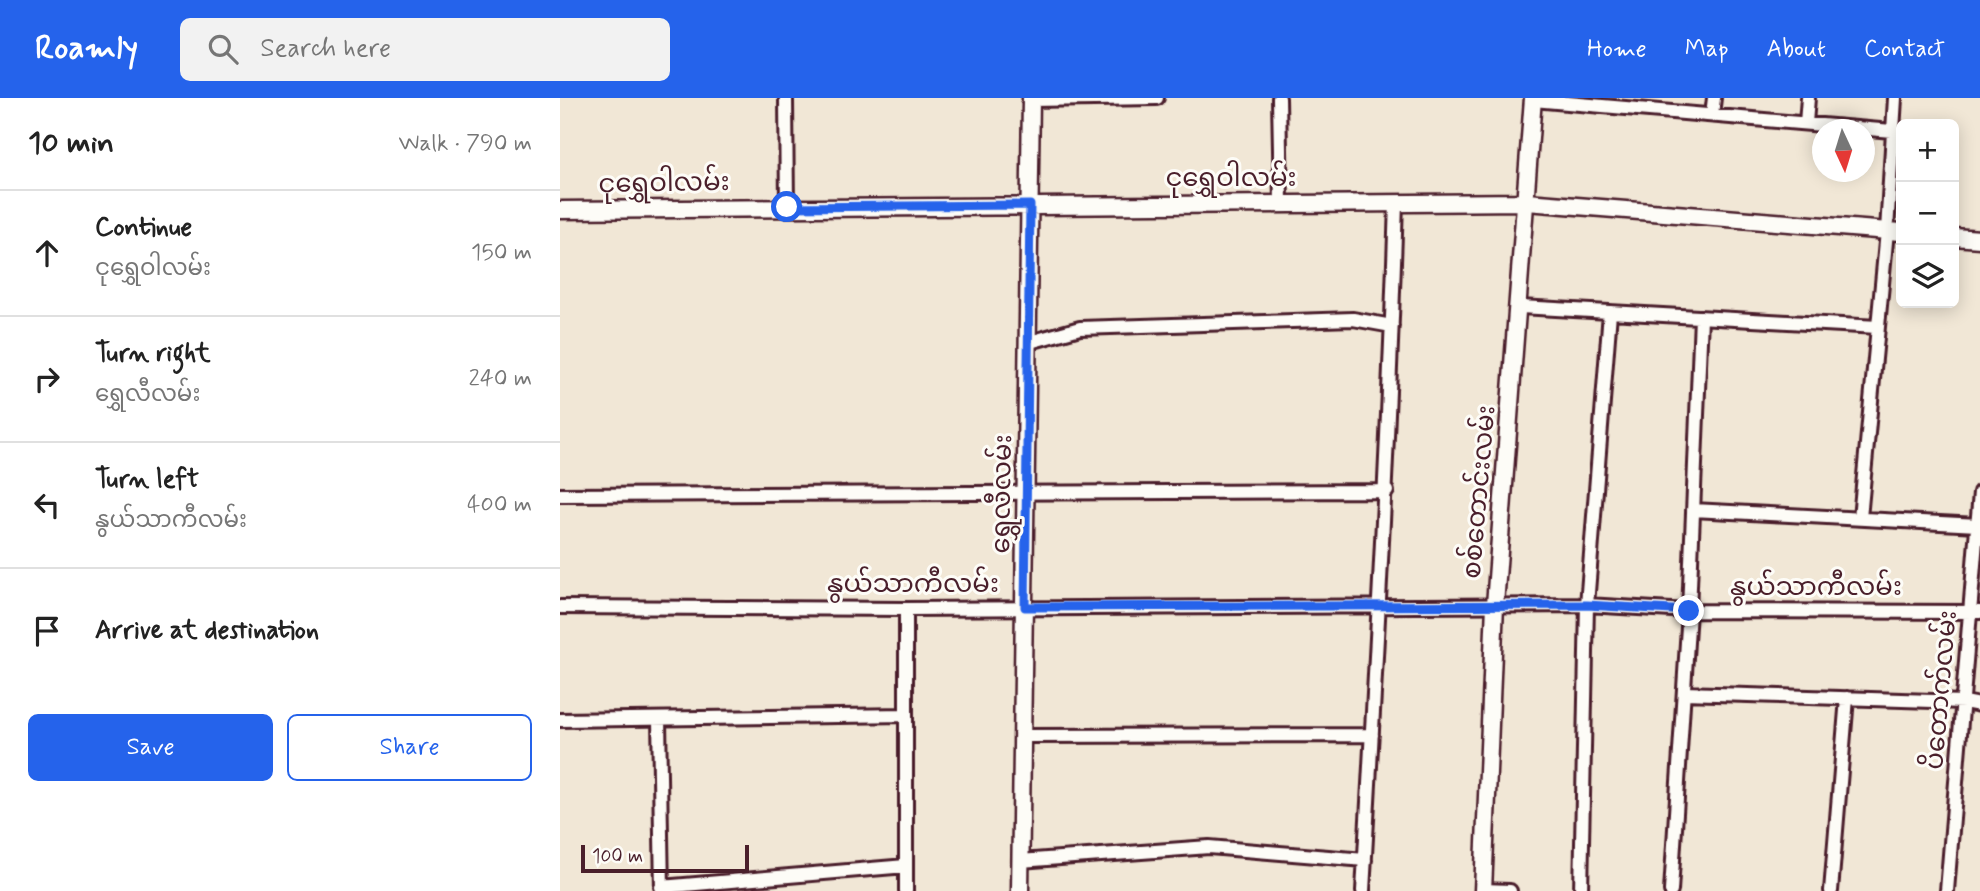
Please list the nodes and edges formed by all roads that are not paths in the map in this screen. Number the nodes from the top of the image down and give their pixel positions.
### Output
1 (786, 98) edge
2 (1157, 98) edge
3 (1279, 98) edge
4 (1714, 98) edge
5 (1808, 98) edge
6 (1895, 98) edge
7 (1031, 99) edge
8 (1533, 99) edge
9 (1627, 103) edge
10 (1712, 116) junction
11 (1806, 123) junction
12 (1892, 131) junction
13 (1396, 202) junction
14 (1527, 202) junction
15 (1281, 203) junction
16 (1030, 205) junction
17 (787, 207) junction
18 (560, 210) edge
19 (1894, 232) edge
20 (1959, 237) edge
21 (1980, 239) edge
22 (1520, 307) junction
23 (1610, 312) junction
24 (1701, 317) junction
25 (1392, 326) junction
26 (1878, 327) junction
27 (1030, 342) junction
28 (1387, 491) junction
29 (1980, 492) edge
30 (1028, 494) junction
31 (560, 495) edge
32 (1693, 510) junction
33 (1860, 518) junction
34 (1978, 525) junction
35 (1376, 605) junction
36 (1495, 605) junction
37 (1587, 605) junction
38 (560, 607) edge
39 (1025, 607) junction
40 (906, 609) junction
41 (1689, 611) junction
42 (1976, 611) edge
43 (1684, 693) junction
44 (1847, 698) junction
45 (1964, 702) junction
46 (1980, 705) edge
47 (906, 715) junction
48 (659, 719) junction
49 (560, 720) edge
50 (1372, 735) junction
51 (1024, 736) junction
52 (1365, 860) junction
53 (1020, 861) junction
54 (906, 866) junction
55 (662, 889) edge
56 (906, 891) edge
57 (1020, 891) edge
58 (1363, 891) edge
59 (1483, 891) edge
60 (1510, 891) edge
61 (1581, 891) edge
62 (1671, 891) edge
63 (1831, 891) edge
64 (1947, 891) edge

1 - 17 street
2 - 7 street
3 - 15 street
4 - 10 street
5 - 11 street
6 - 12 street
7 - 16 street, ရွှေလီလမ်း
8 - 9 street
8 - 14 street, စစ်တောင်းလမ်း
9 - 10 street
10 - 11 street
11 - 12 street
12 - 19 street
13 - 14 street, ငုရွှေဝါလမ်း
13 - 15 street, ငုရွှေဝါလမ်း
13 - 25 street
14 - 19 street, ငုရွှေဝါလမ်း
14 - 22 street, စစ်တောင်းလမ်း
15 - 16 street, ငုရွှေဝါလမ်း
16 - 17 street, ငုရွှေဝါလမ်း
16 - 27 street, ရွှေလီလမ်း
17 - 18 street, ငုရွှေဝါလမ်း
19 - 26 street
20 - 21 street
22 - 23 street
22 - 36 street, စစ်တောင်းလမ်း
23 - 24 street
23 - 37 street
24 - 26 street
24 - 32 street
25 - 27 street
25 - 28 street
26 - 33 street
27 - 30 street, ရွှေလီလမ်း
28 - 30 street
28 - 35 street
29 - 34 street, ပိတောက်လမ်း
30 - 31 street
30 - 39 street, ရွှေလီလမ်း
32 - 33 street
32 - 41 street
33 - 34 street
34 - 42 street, ပိတောက်လမ်း
35 - 36 street, နွယ်သာကီလမ်း
35 - 39 street, နွယ်သာကီလမ်း
35 - 50 street
36 - 37 street, နွယ်သာကီလမ်း
36 - 59 street, စစ်တောင်းလမ်း
37 - 41 street, နွယ်သာကီလမ်း
37 - 61 street
38 - 40 street, နွယ်သာကီလမ်း
39 - 40 street, နွယ်သာကီလမ်း
39 - 51 street, ရွှေလီလမ်း
40 - 47 street
41 - 42 street, နွယ်သာကီလမ်း
41 - 43 street
42 - 45 street, ပိတောက်လမ်း
43 - 44 street
43 - 62 street
44 - 45 street
44 - 63 street
45 - 46 street
45 - 64 street, ပိတောက်လမ်း
47 - 48 street
47 - 54 street
48 - 49 street
48 - 55 street
50 - 51 street
50 - 52 street
51 - 53 street, ရွှေလီလမ်း
52 - 53 street
52 - 58 street
53 - 57 street, ရွှေလီလမ်း
54 - 55 street
54 - 56 street
59 - 60 street

